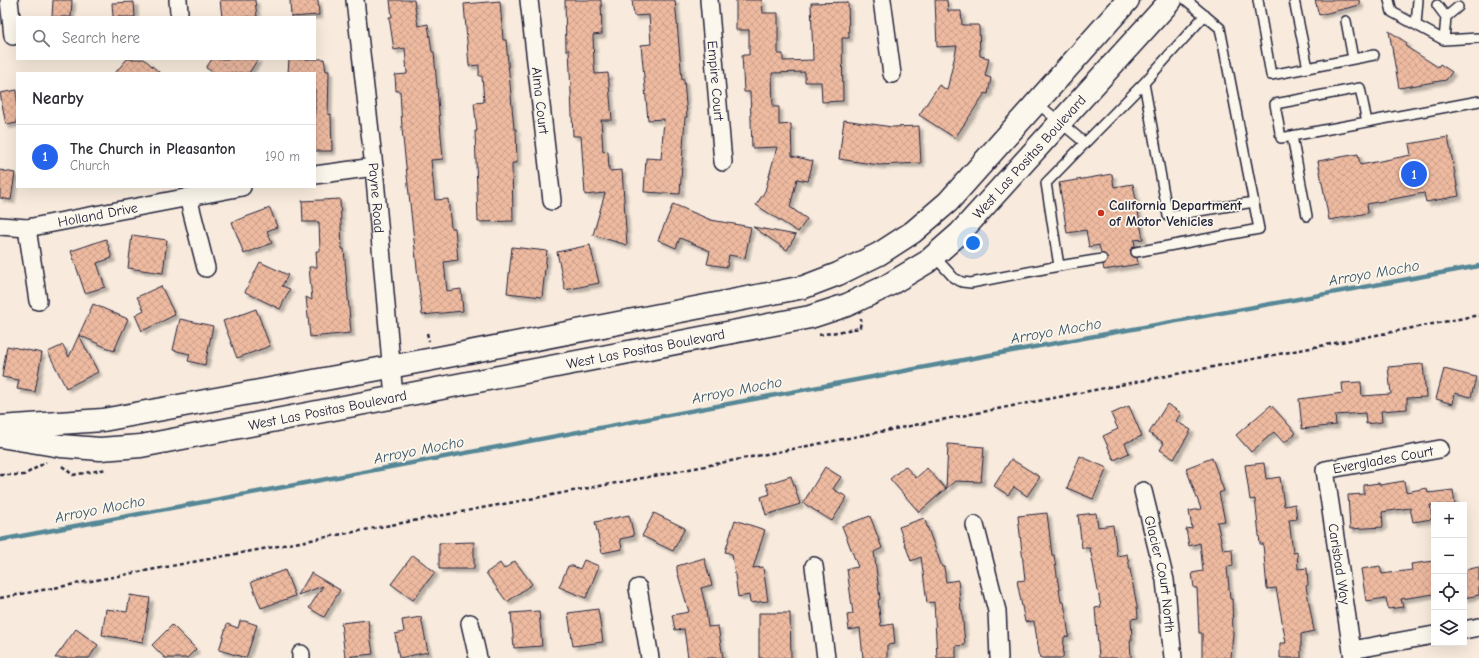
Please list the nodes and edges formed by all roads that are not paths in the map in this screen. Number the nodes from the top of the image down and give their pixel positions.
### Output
1 (9, 0) edge
2 (355, 0) edge
3 (529, 0) edge
4 (709, 0) edge
5 (882, 0) edge
6 (1128, 0) edge
7 (1171, 0) edge
8 (1186, 0) edge
9 (1258, 0) edge
10 (1294, 0) edge
11 (1389, 0) edge
12 (1418, 0) edge
13 (1437, 5) dead end
14 (1458, 7) dead end
15 (1205, 15) junction
16 (1446, 17) junction
17 (1346, 20) dead end
18 (1416, 25) junction
19 (13, 36) dead end
20 (1479, 38) edge
21 (1444, 40) junction
22 (1374, 55) dead end
23 (1354, 59) junction
24 (1308, 68) junction
25 (892, 74) dead end
26 (1144, 83) junction
27 (1479, 101) edge
28 (1037, 103) junction
29 (1061, 122) junction
30 (1367, 122) junction
31 (1292, 136) junction
32 (1085, 143) junction
33 (723, 162) dead end
34 (374, 166) junction
35 (316, 175) edge
36 (236, 188) edge
37 (188, 196) junction
38 (552, 201) dead end
39 (1254, 202) junction
40 (1307, 216) dead end
41 (0, 226) edge
42 (28, 228) junction
43 (1136, 252) dead end
44 (934, 256) junction
45 (1102, 259) dead end
46 (1059, 266) junction
47 (206, 268) dead end
48 (38, 301) dead end
49 (391, 366) junction
50 (394, 397) junction
51 (0, 428) edge
52 (0, 436) edge
53 (1440, 449) dead end
54 (1325, 470) joint
55 (1143, 491) dead end
56 (975, 525) dead end
57 (814, 566) dead end
58 (638, 588) dead end
59 (470, 623) dead end
60 (1479, 627) edge
61 (1467, 629) edge
62 (1431, 636) edge
63 (1353, 654) edge
64 (478, 658) edge
65 (650, 658) edge
66 (826, 658) edge
67 (1000, 658) edge
68 (1173, 658) edge

1 - 19 street
2 - 34 street, Payne Road
3 - 38 street, Alma Court
4 - 33 street, Empire Court
5 - 25 street
6 - 28 main road
7 - 29 main road, West Las Positas Boulevard
8 - 15 lane
9 - 24 lane
10 - 24 lane
11 - 18 lane
12 - 18 lane
13 - 16 lane
14 - 16 lane
15 - 26 lane
15 - 39 lane
16 - 21 lane
17 - 23 lane
18 - 21 lane
20 - 21 lane
22 - 23 lane
23 - 24 lane
26 - 32 lane
26 - 39 lane
27 - 30 lane
28 - 29 lane
28 - 49 main road
29 - 32 lane
29 - 44 main road, West Las Positas Boulevard
30 - 31 lane
30 - 31 lane
31 - 40 lane
32 - 46 lane
34 - 35 street
34 - 49 street, Payne Road
36 - 37 street, Holland Drive
37 - 42 street, Holland Drive
37 - 47 street
39 - 43 lane
41 - 42 street, Holland Drive
42 - 48 street
44 - 46 lane
44 - 50 main road, West Las Positas Boulevard
45 - 46 lane
49 - 50 street, Payne Road
49 - 51 main road
50 - 52 main road, West Las Positas Boulevard
53 - 54 street, Everglades Court
54 - 63 street, Carlsbad Way
55 - 68 street, Glacier Court North
56 - 67 street
57 - 66 street
58 - 65 street
59 - 64 street
60 - 61 street
62 - 63 street

